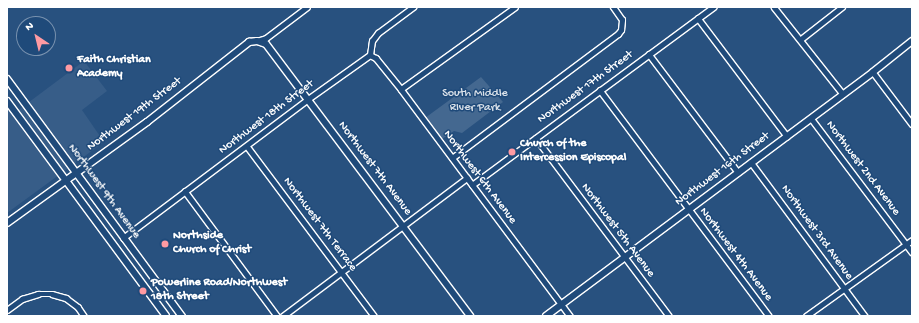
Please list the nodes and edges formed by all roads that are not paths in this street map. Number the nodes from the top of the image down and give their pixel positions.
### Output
1 (307, 7) edge
2 (414, 7) edge
3 (506, 7) edge
4 (515, 7) edge
5 (613, 7) edge
6 (713, 7) edge
7 (774, 7) edge
8 (842, 7) edge
9 (509, 12) junction
10 (698, 18) junction
11 (801, 39) junction
12 (256, 41) junction
13 (912, 41) edge
14 (649, 54) junction
15 (370, 55) junction
16 (873, 72) junction
17 (7, 79) edge
18 (401, 89) junction
19 (600, 90) junction
20 (844, 94) junction
21 (308, 99) junction
22 (7, 101) edge
23 (811, 118) junction
24 (912, 124) edge
25 (787, 136) junction
26 (536, 138) junction
27 (247, 146) junction
28 (452, 158) junction
29 (751, 162) junction
30 (738, 172) junction
31 (75, 173) junction
32 (467, 178) junction
33 (66, 180) junction
34 (472, 185) junction
35 (185, 192) junction
36 (689, 209) junction
37 (7, 223) edge
38 (403, 226) junction
39 (123, 238) junction
40 (912, 240) edge
41 (906, 244) junction
42 (912, 252) edge
43 (625, 258) junction
44 (341, 272) junction
45 (844, 288) junction
46 (562, 304) junction
47 (7, 310) edge
48 (84, 316) edge
49 (166, 316) edge
50 (182, 316) edge
51 (278, 316) edge
52 (283, 316) edge
53 (374, 316) edge
54 (470, 316) edge
55 (546, 316) edge
56 (570, 316) edge
57 (668, 316) edge
58 (769, 316) edge
59 (806, 316) edge
60 (865, 316) edge

1 - 12 street
2 - 15 street
3 - 9 street
4 - 9 street
5 - 28 street
6 - 10 street, Northwest 17th Street
7 - 11 street
8 - 11 street
9 - 18 street
10 - 14 street, Northwest 17th Street
10 - 25 street
11 - 20 street
12 - 21 street, Northwest 7th Avenue
12 - 31 street, Northwest 19th Street
13 - 16 street, Northwest 16th Street
14 - 19 street, Northwest 17th Street
14 - 30 street
15 - 18 street, Northwest 6th Avenue
15 - 21 street, Northwest 18th Street
16 - 20 street, Northwest 16th Street
16 - 24 street
17 - 31 street, Northwest 9th Avenue
18 - 28 street, Northwest 6th Avenue
19 - 26 street, Northwest 17th Street
19 - 36 street, Northwest 4th Avenue
20 - 23 street, Northwest 16th Street
21 - 27 street, Northwest 18th Street
21 - 38 street, Northwest 7th Avenue
22 - 33 street, Northwest 9th Avenue
23 - 25 street, Northwest 16th Street
23 - 41 street, Northwest 2nd Avenue
25 - 29 street, Northwest 16th Street
26 - 34 street, Northwest 17th Street
26 - 43 street, Northwest 5th Avenue
27 - 35 street, Northwest 18th Street
27 - 44 street, Northwest 7th Terrace
28 - 32 street, Northwest 6th Avenue
29 - 30 street, Northwest 16th Street
29 - 45 street, Northwest 3rd Avenue
30 - 36 street, Northwest 16th Street
31 - 33 street, Northwest 19th Street
31 - 39 street, Northwest 9th Avenue
32 - 34 street, Northwest 6th Avenue
32 - 38 street
33 - 37 street, Northwest 19th Street
33 - 49 street, Northwest 9th Avenue
34 - 46 street, Northwest 6th Avenue
35 - 39 street, Northwest 18th Street
35 - 51 street
36 - 43 street, Northwest 16th Street
36 - 58 street, Northwest 4th Avenue
38 - 44 street
38 - 54 street, Northwest 7th Avenue
39 - 50 street, Northwest 9th Avenue
40 - 41 street
41 - 42 street, Northwest 2nd Avenue
41 - 45 street
43 - 46 street, Northwest 16th Street
43 - 57 street, Northwest 5th Avenue
44 - 52 street
44 - 53 street, Northwest 7th Terrace
45 - 59 street
45 - 60 street, Northwest 3rd Avenue
46 - 55 street, Northwest 16th Street
46 - 56 street, Northwest 6th Avenue
47 - 48 street

